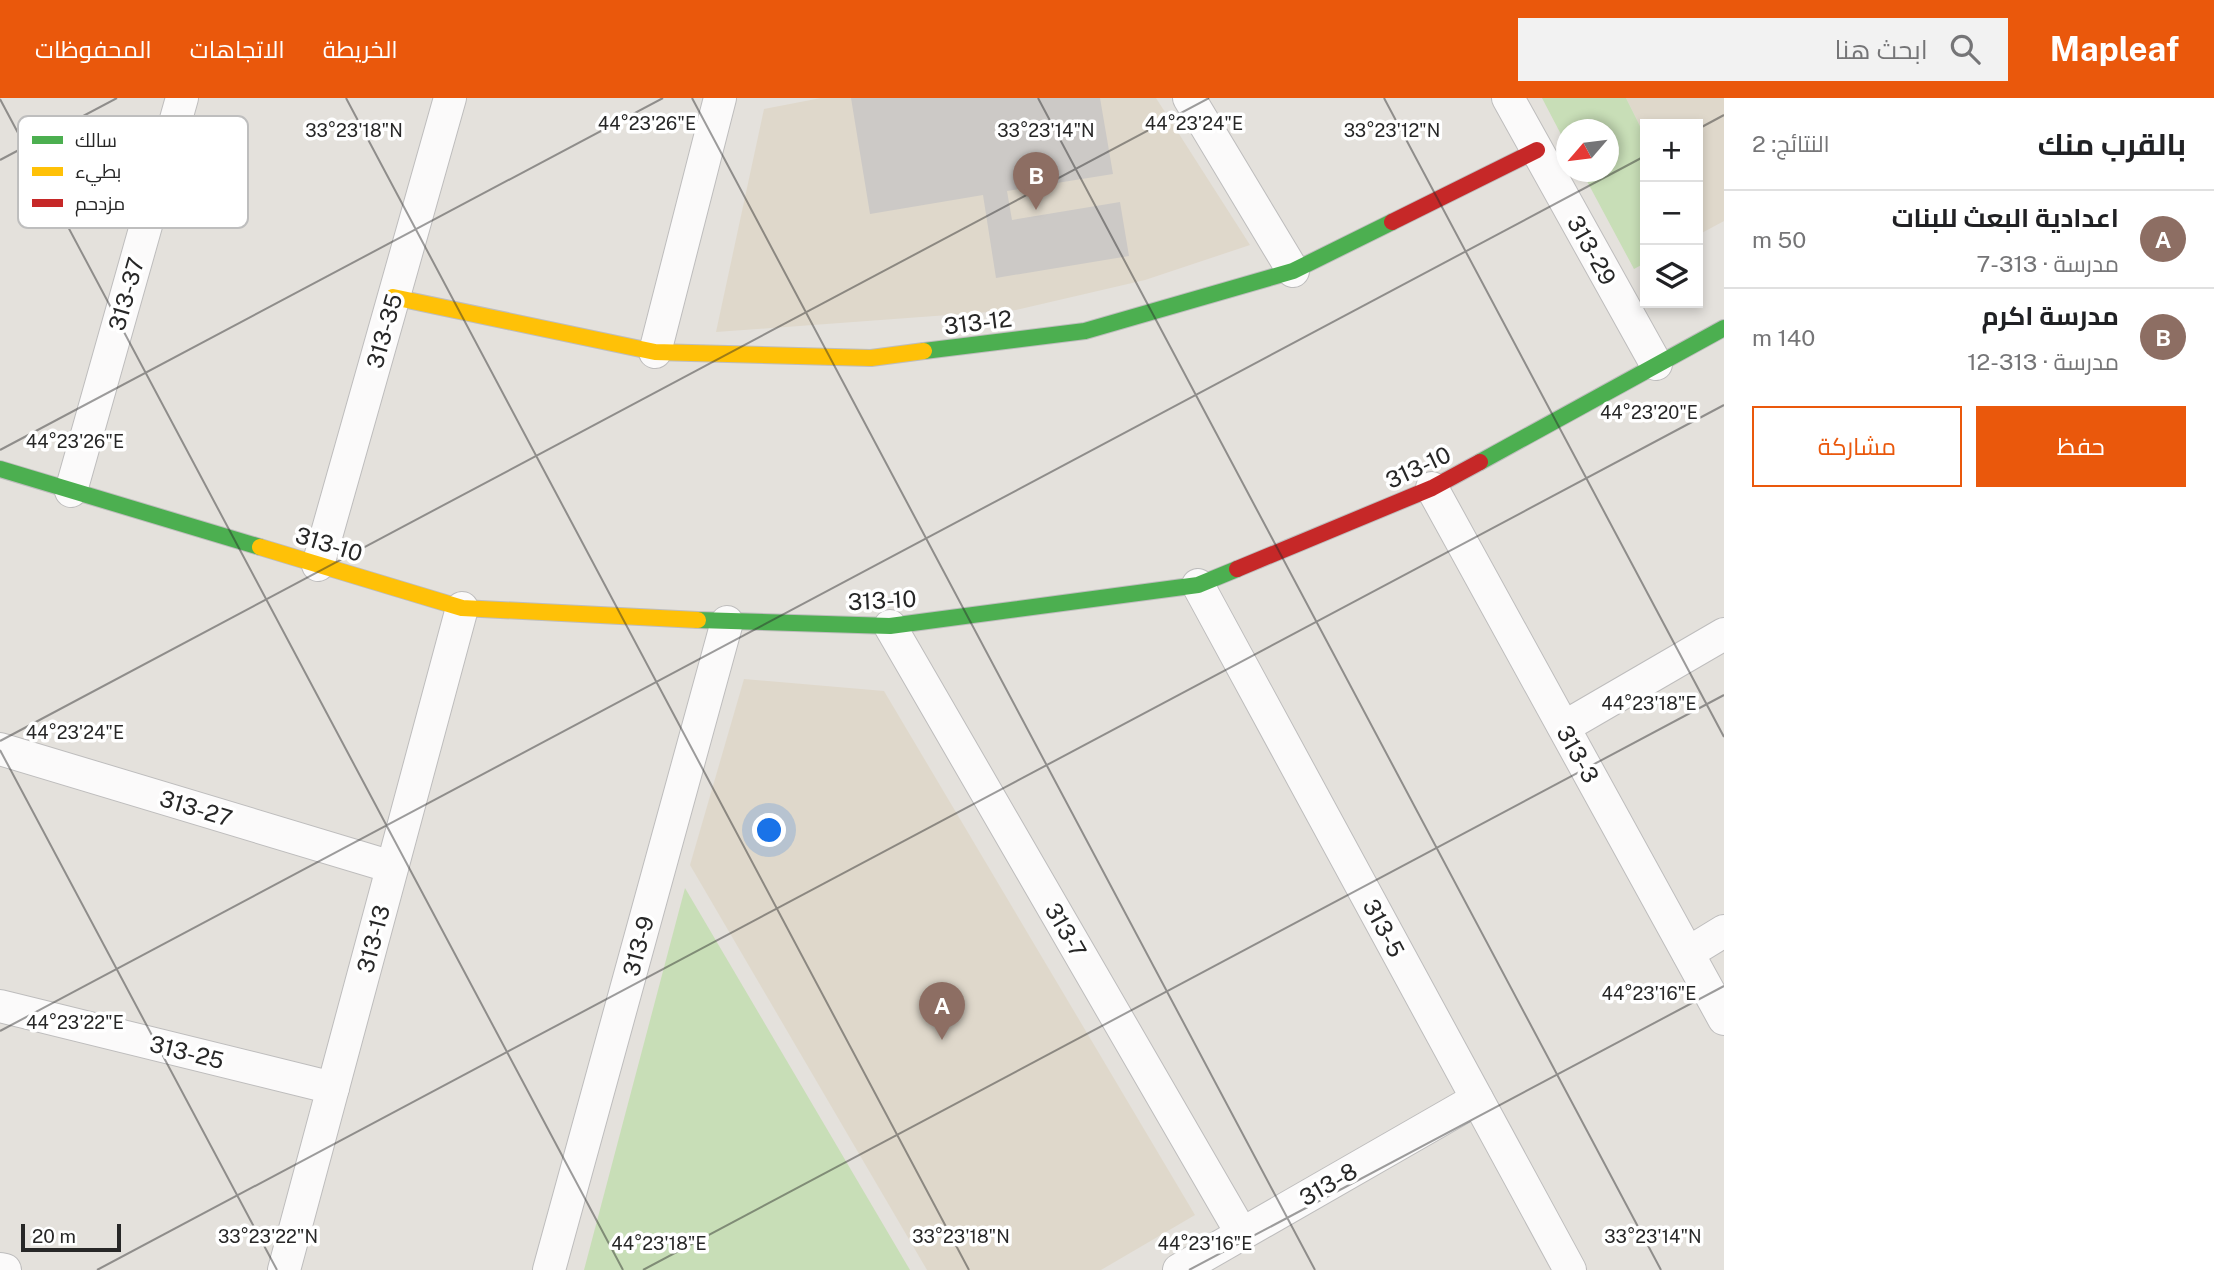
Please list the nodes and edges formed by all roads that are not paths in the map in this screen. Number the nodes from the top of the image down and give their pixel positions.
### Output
1 (182, 98) edge
2 (450, 98) edge
3 (720, 98) edge
4 (1189, 98) edge
5 (1508, 98) edge
6 (177, 116) edge
7 (1537, 150) junction
8 (145, 228) edge
9 (1293, 271) junction
10 (393, 298) junction
11 (1724, 328) edge
12 (654, 352) junction
13 (1656, 364) junction
14 (0, 469) edge
15 (1432, 488) junction
16 (71, 491) junction
17 (318, 565) junction
18 (1198, 585) junction
19 (462, 608) junction
20 (727, 622) junction
21 (890, 626) junction
22 (1724, 634) edge
23 (1563, 727) junction
24 (0, 749) edge
25 (392, 867) junction
26 (1724, 931) edge
27 (1688, 953) junction
28 (0, 1006) edge
29 (1724, 1019) edge
30 (333, 1088) junction
31 (1477, 1099) junction
32 (1242, 1234) junction
33 (0, 1269) edge
34 (5, 1270) edge
35 (284, 1270) edge
36 (550, 1270) edge
37 (1179, 1270) edge
38 (1570, 1270) edge

1 - 6 street, 313-37
2 - 10 street, 313-35
3 - 12 street
4 - 9 street
5 - 7 street, 313-29
7 - 9 street, 313-12
7 - 13 street, 313-29
8 - 16 street, 313-37
9 - 12 street, 313-12
10 - 12 street, 313-12
10 - 17 street, 313-35
11 - 13 street, 313-10
13 - 15 street, 313-10
14 - 16 street, 313-10
15 - 18 street, 313-10
15 - 23 street, 313-3
16 - 17 street, 313-10
17 - 19 street, 313-10
18 - 21 street, 313-10
18 - 31 street, 313-5
19 - 20 street, 313-10
19 - 25 street, 313-13
20 - 21 street, 313-10
20 - 36 street, 313-9
21 - 32 street, 313-7
22 - 23 street
23 - 27 street, 313-3
24 - 25 street, 313-27
25 - 30 street, 313-13
26 - 27 street
27 - 29 street, 313-3
28 - 30 street, 313-25
30 - 35 street, 313-13
31 - 32 street, 313-8
31 - 38 street, 313-5
32 - 37 street, 313-8
33 - 34 street

